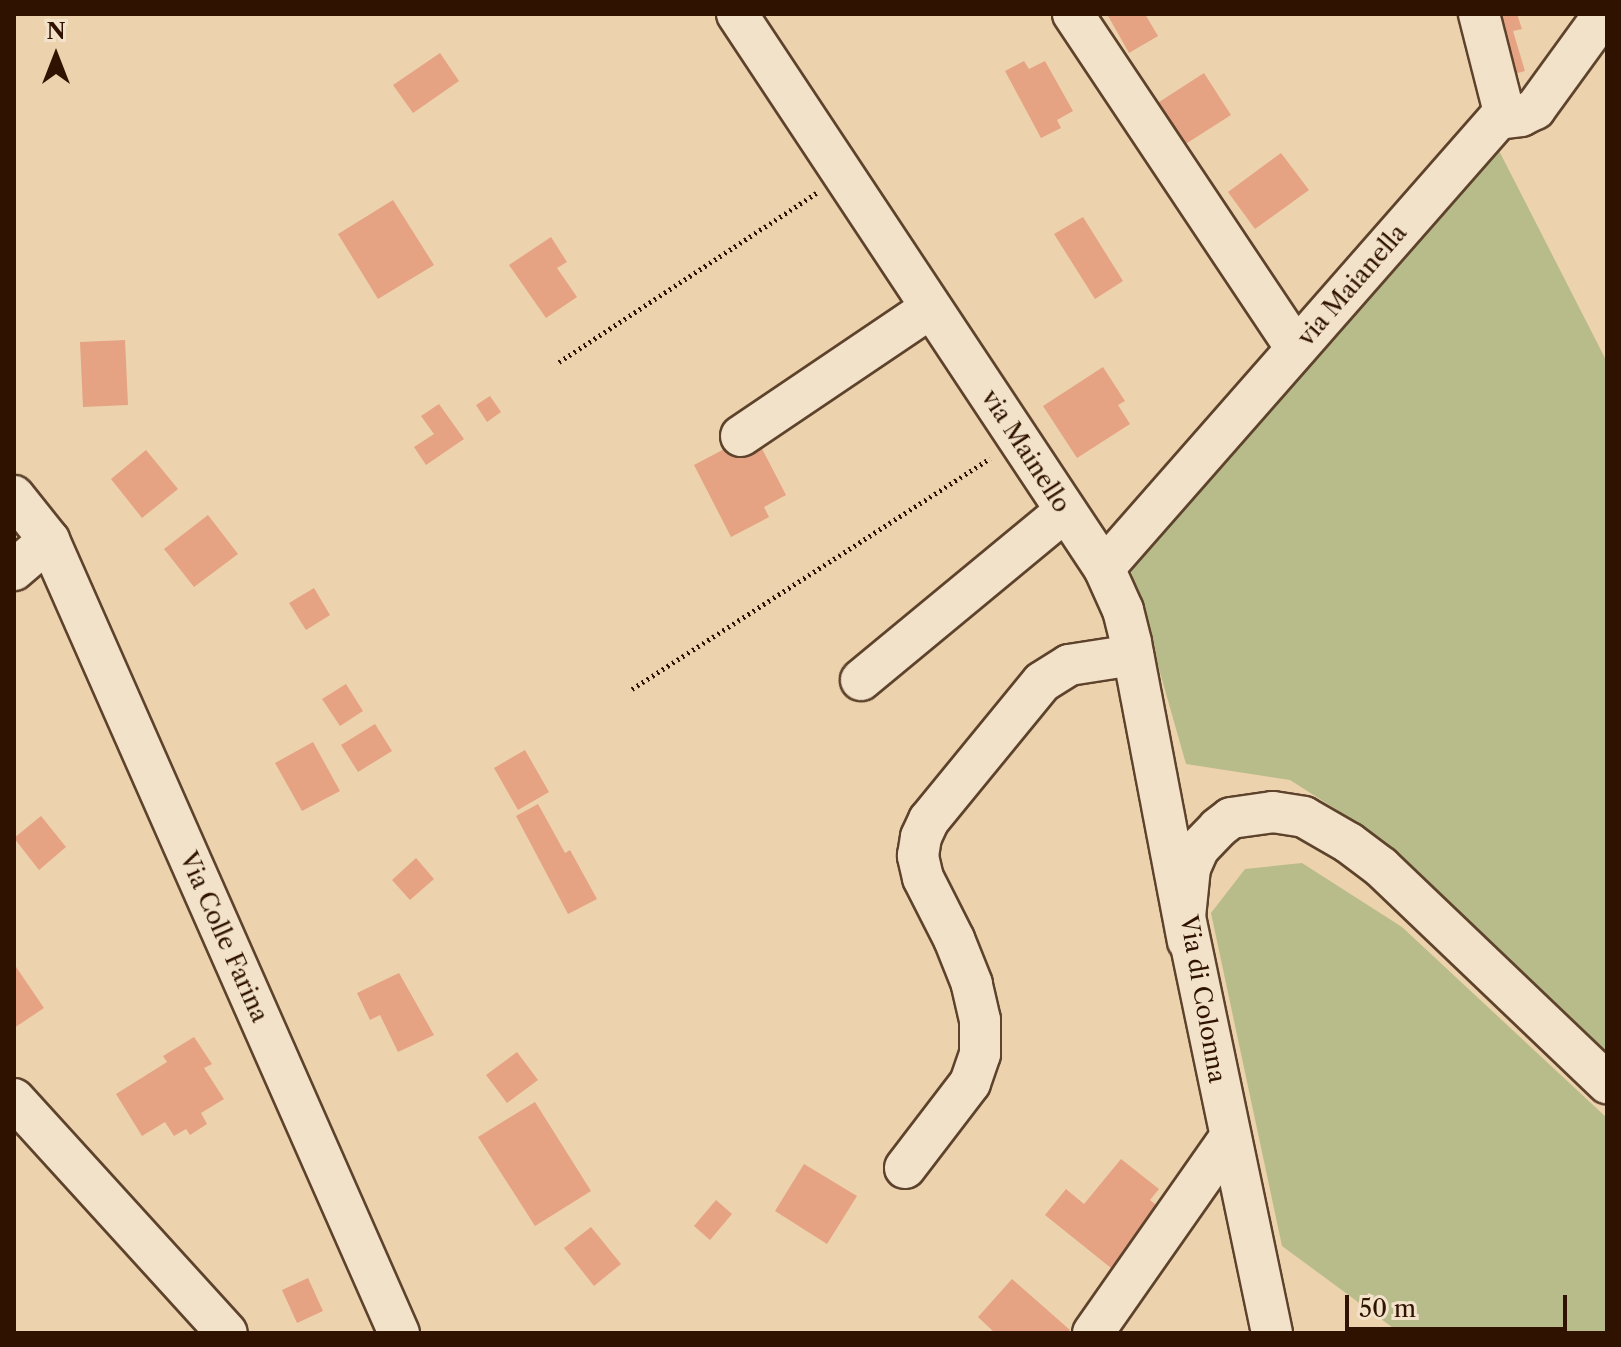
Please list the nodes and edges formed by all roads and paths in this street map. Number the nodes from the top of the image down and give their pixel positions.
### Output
1 (737, 14) edge
2 (1073, 14) edge
3 (1479, 14) edge
4 (1604, 14) edge
5 (1505, 116) junction
6 (843, 175) junction
7 (931, 308) junction
8 (1296, 349) junction
9 (559, 362) dead end
10 (741, 436) dead end
11 (1019, 440) junction
12 (14, 496) edge
13 (1065, 511) junction
14 (49, 540) junction
15 (1104, 568) junction
16 (14, 570) edge
17 (1133, 655) junction
18 (861, 680) dead end
19 (632, 689) dead end
20 (1188, 941) junction
21 (1607, 1083) edge
22 (14, 1099) edge
23 (1230, 1137) junction
24 (905, 1168) dead end
25 (227, 1333) edge
26 (399, 1333) edge
27 (1093, 1333) edge
28 (1272, 1333) edge

1 - 6 street, via Mainello
2 - 8 street
3 - 5 street
4 - 5 street, via Maianella
5 - 8 street, via Maianella
6 - 7 street, via Mainello
6 - 9 path
7 - 10 street
7 - 11 street, via Mainello
8 - 15 street, via Maianella
11 - 13 street, via Mainello
11 - 19 path
12 - 14 street, Via Colle Farina
13 - 15 street, via Mainello
13 - 18 street
14 - 16 street
14 - 26 street, Via Colle Farina
15 - 17 street, via Mainello
17 - 20 street, via Mainello
17 - 24 street
20 - 21 street, Via di Colonna
20 - 23 street, Via di Colonna
22 - 25 street
23 - 27 street
23 - 28 street, Via di Colonna

